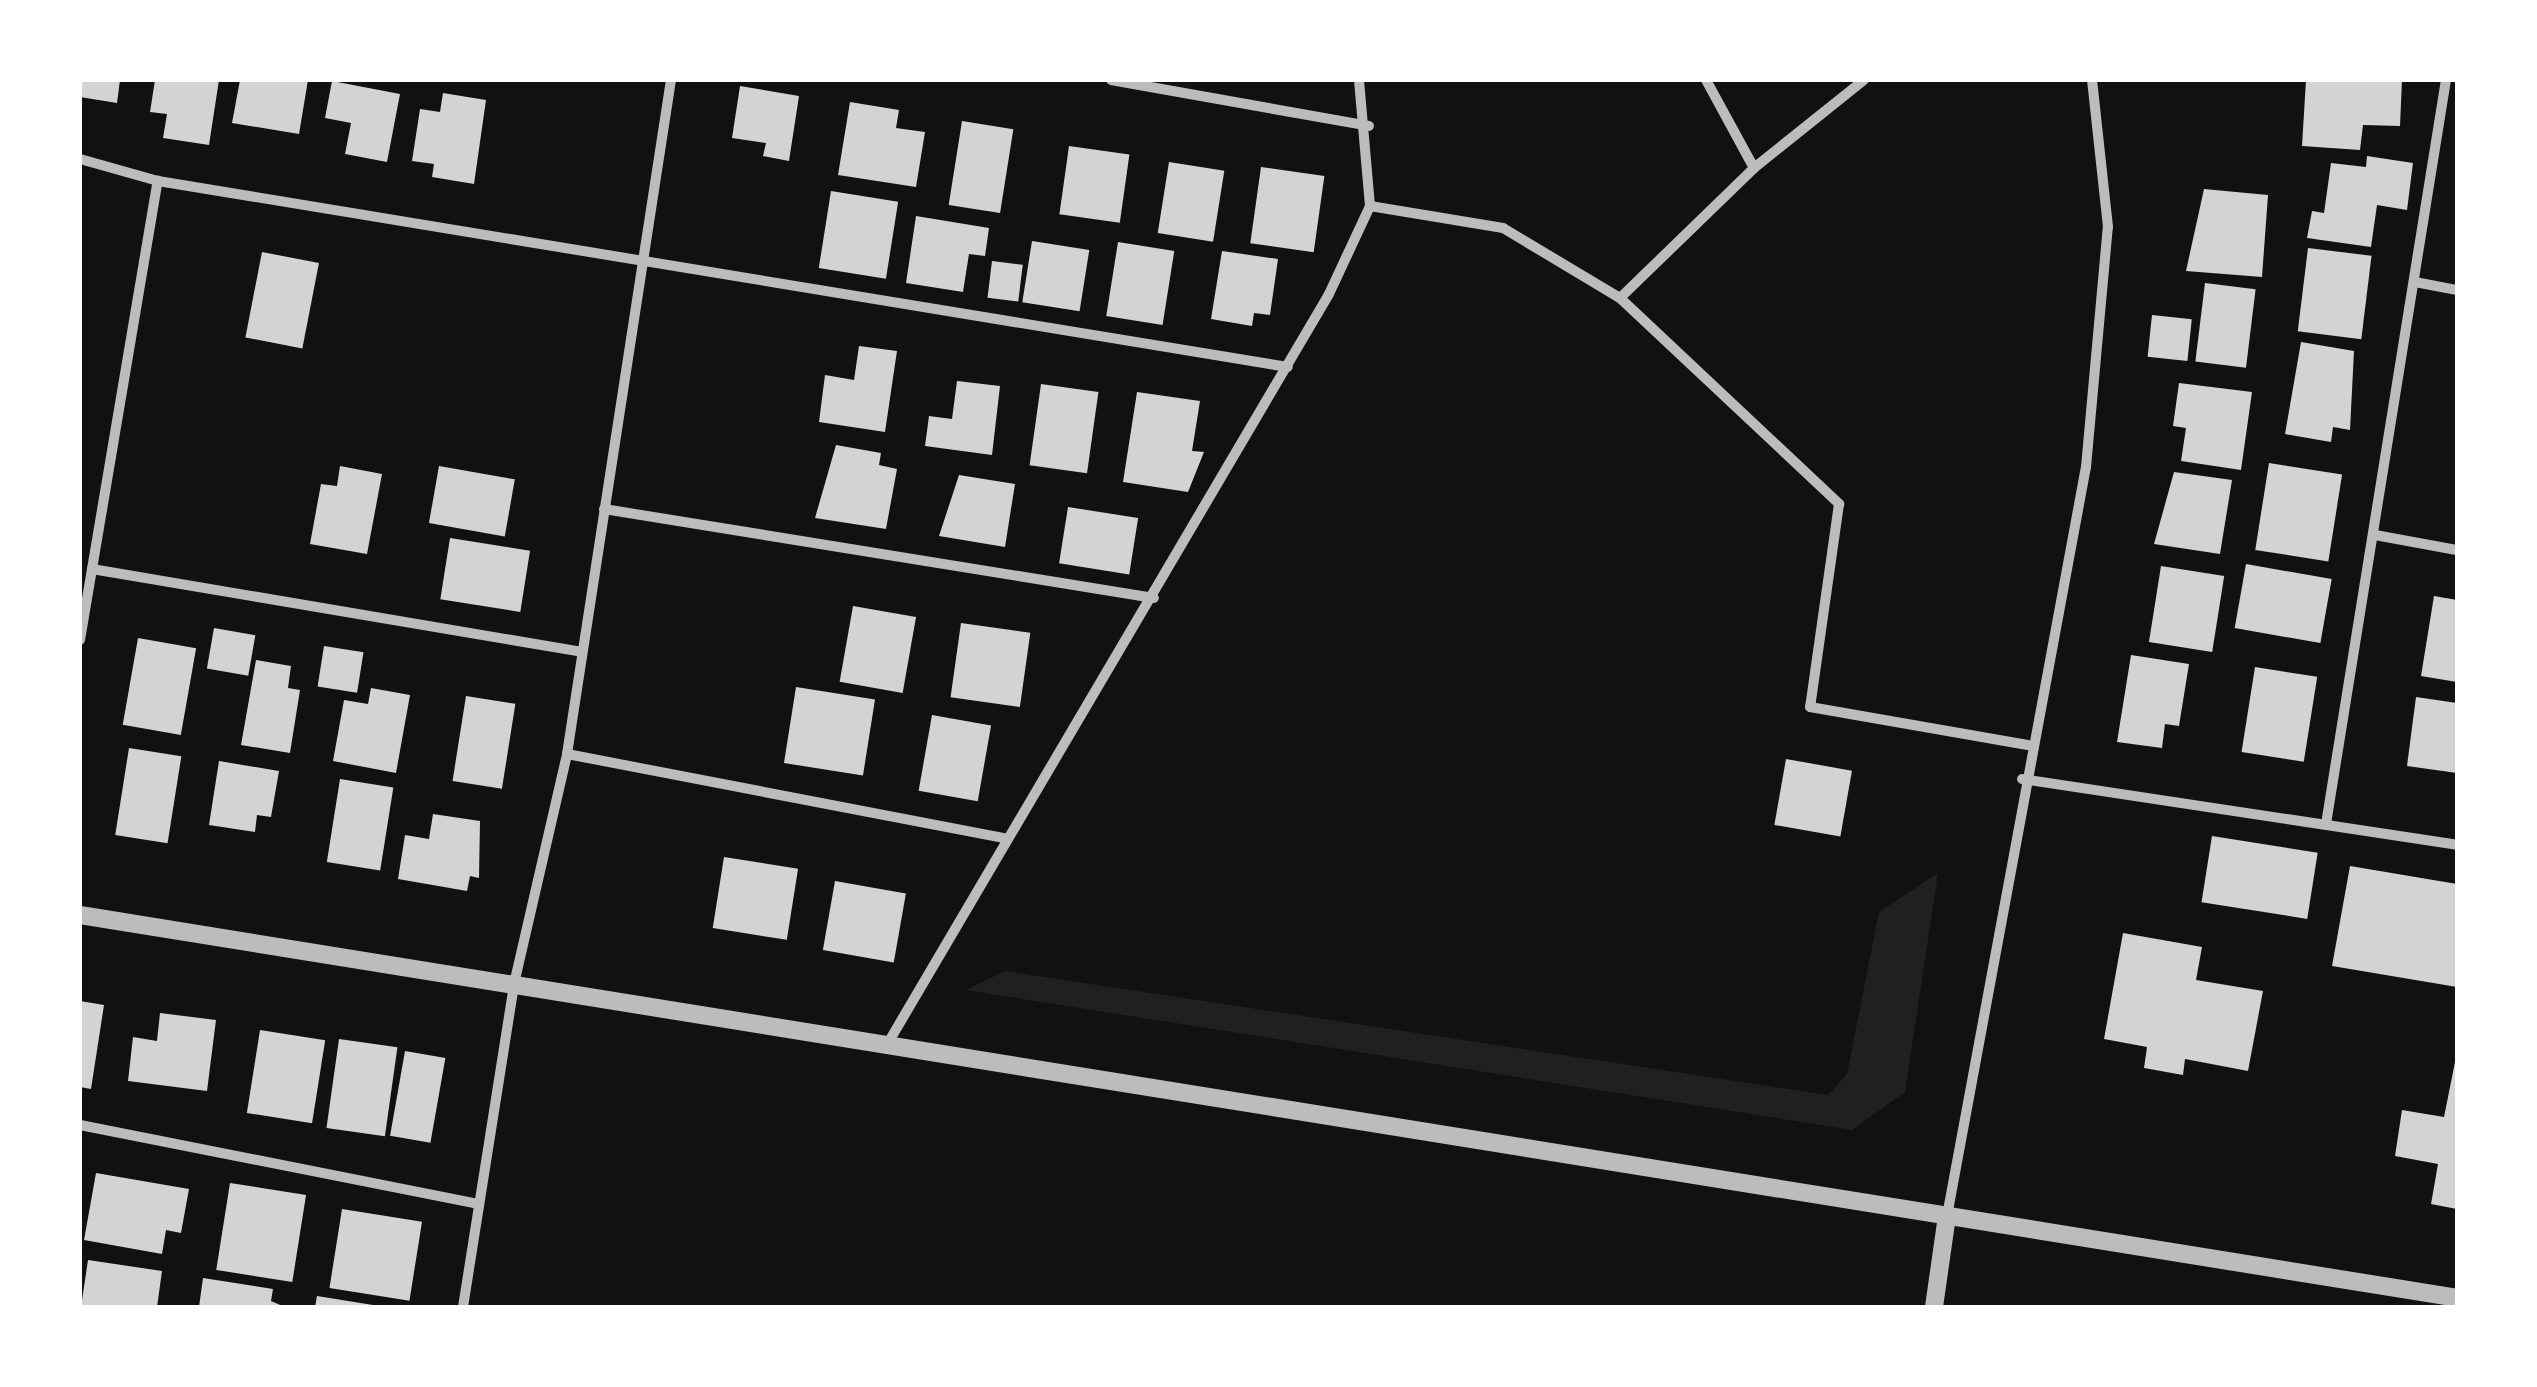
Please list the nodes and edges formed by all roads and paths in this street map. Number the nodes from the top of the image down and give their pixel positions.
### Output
1 (670, 80) edge
2 (1110, 80) edge
3 (1359, 80) edge
4 (1706, 80) edge
5 (1864, 80) edge
6 (2092, 80) edge
7 (2446, 80) edge
8 (1369, 126) junction
9 (80, 158) edge
10 (1754, 168) junction
11 (158, 182) junction
12 (1370, 206) junction
13 (642, 262) junction
14 (2416, 282) junction
15 (2457, 290) edge
16 (1620, 298) junction
17 (1288, 367) junction
18 (604, 508) junction
19 (2376, 535) junction
20 (2457, 550) edge
21 (92, 569) junction
22 (1154, 598) junction
23 (80, 640) edge
24 (582, 652) junction
25 (2028, 746) junction
26 (567, 754) junction
27 (2022, 779) junction
28 (2326, 824) junction
29 (1007, 839) junction
30 (2457, 846) edge
31 (80, 915) edge
32 (514, 984) junction
33 (888, 1043) junction
34 (80, 1125) edge
35 (480, 1204) junction
36 (1946, 1216) junction
37 (2457, 1298) edge
38 (463, 1307) edge
39 (1934, 1307) edge

1 - 13 street
2 - 8 street
3 - 8 street
4 - 10 street
5 - 10 street
6 - 25 street
7 - 14 street
8 - 12 street
9 - 11 street
10 - 16 street
11 - 13 street
11 - 21 street
12 - 16 street
12 - 17 street
13 - 17 street
13 - 18 street
14 - 15 street
14 - 19 street
16 - 25 street
17 - 22 street
18 - 22 street
18 - 24 street
19 - 20 street
19 - 28 street
21 - 23 street
21 - 24 street
22 - 29 street
24 - 26 street
25 - 27 street
26 - 29 street
26 - 32 street
27 - 28 street
27 - 36 street
28 - 30 street
29 - 33 street
31 - 32 street
32 - 33 street
32 - 35 street
33 - 36 street
34 - 35 street
35 - 38 street
36 - 37 street
36 - 39 street

